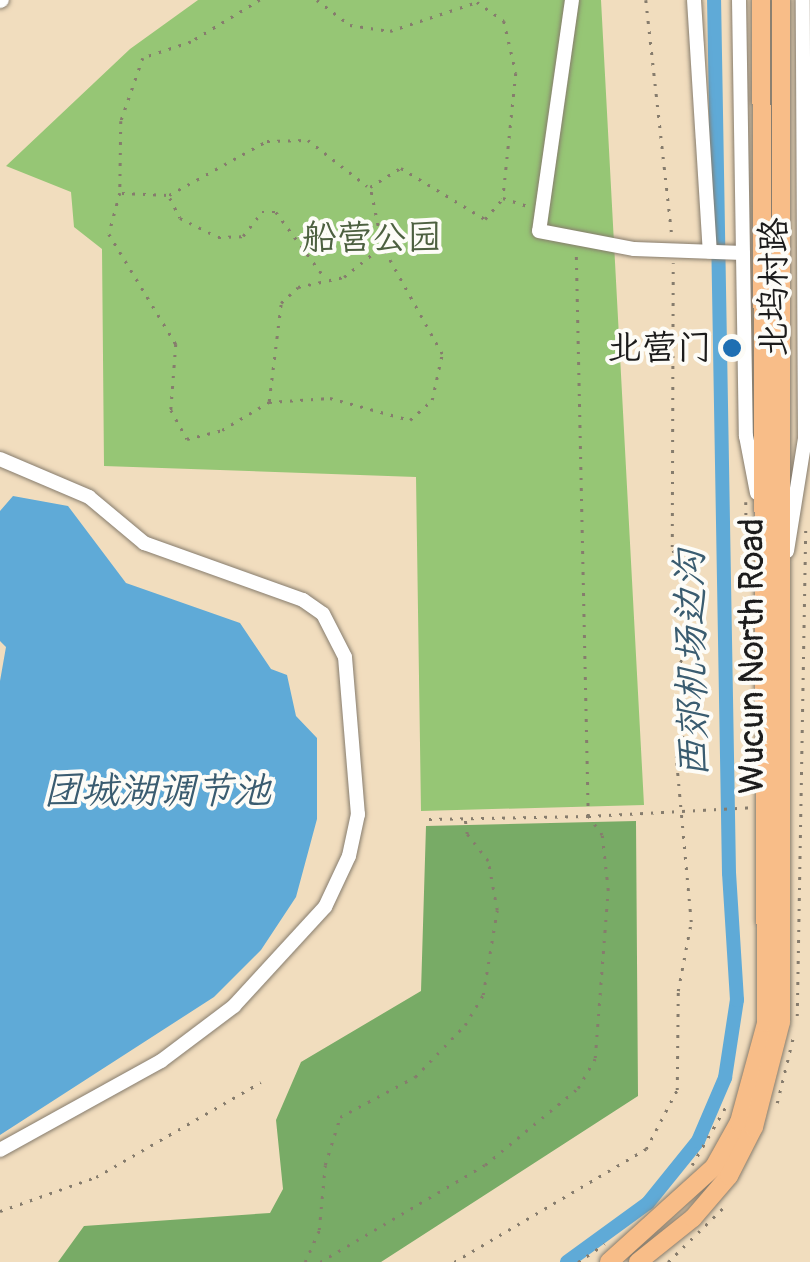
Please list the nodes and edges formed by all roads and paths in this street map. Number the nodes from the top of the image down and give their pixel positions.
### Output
1 (260, 0) edge
2 (317, 0) edge
3 (572, 0) edge
4 (646, 0) edge
5 (694, 0) edge
6 (738, 0) edge
7 (761, 0) edge
8 (781, 0) edge
9 (803, 0) edge
10 (370, 187) junction
11 (120, 193) junction
12 (168, 196) junction
13 (503, 198) junction
14 (542, 211) junction
15 (576, 238) junction
16 (382, 246) junction
17 (673, 250) junction
18 (715, 251) junction
19 (743, 253) junction
20 (326, 279) junction
21 (268, 402) junction
22 (3, 467) edge
23 (746, 491) dead end
24 (760, 545) junction
25 (734, 546) dead end
26 (745, 546) junction
27 (784, 572) junction
28 (749, 697) dead end
29 (682, 811) junction
30 (588, 816) junction
31 (465, 818) junction
32 (429, 819) dead end
33 (756, 824) dead end
34 (261, 1082) dead end
35 (733, 1088) dead end
36 (0, 1150) edge
37 (690, 1169) dead end
38 (0, 1212) edge
39 (619, 1254) edge
40 (305, 1262) edge
41 (320, 1262) edge
42 (454, 1262) edge
43 (578, 1262) edge
44 (596, 1262) edge

1 - 11 path
2 - 13 path
3 - 14 street
4 - 17 path
5 - 18 street
6 - 19 street, 北坞村路
7 - 24 main road, Wucun North Road
8 - 27 main road, Wucun North Road
9 - 27 street, 北坞村路
10 - 12 path
10 - 13 path
10 - 16 path
11 - 12 path
11 - 21 path
12 - 20 path
13 - 14 path
14 - 15 street
15 - 17 street
15 - 30 path
16 - 20 path
16 - 21 path
17 - 18 street
17 - 29 path
18 - 19 street
19 - 24 street, 北坞村路
20 - 21 path
22 - 36 street
23 - 26 path
24 - 26 path
24 - 39 main road, Wucun North Road
25 - 26 path
26 - 28 path
27 - 39 main road, Wucun North Road
29 - 30 path
29 - 33 path
29 - 42 path
30 - 31 path
30 - 41 path
31 - 32 path
31 - 40 path
34 - 38 path
35 - 37 path
39 - 43 path
39 - 44 street

